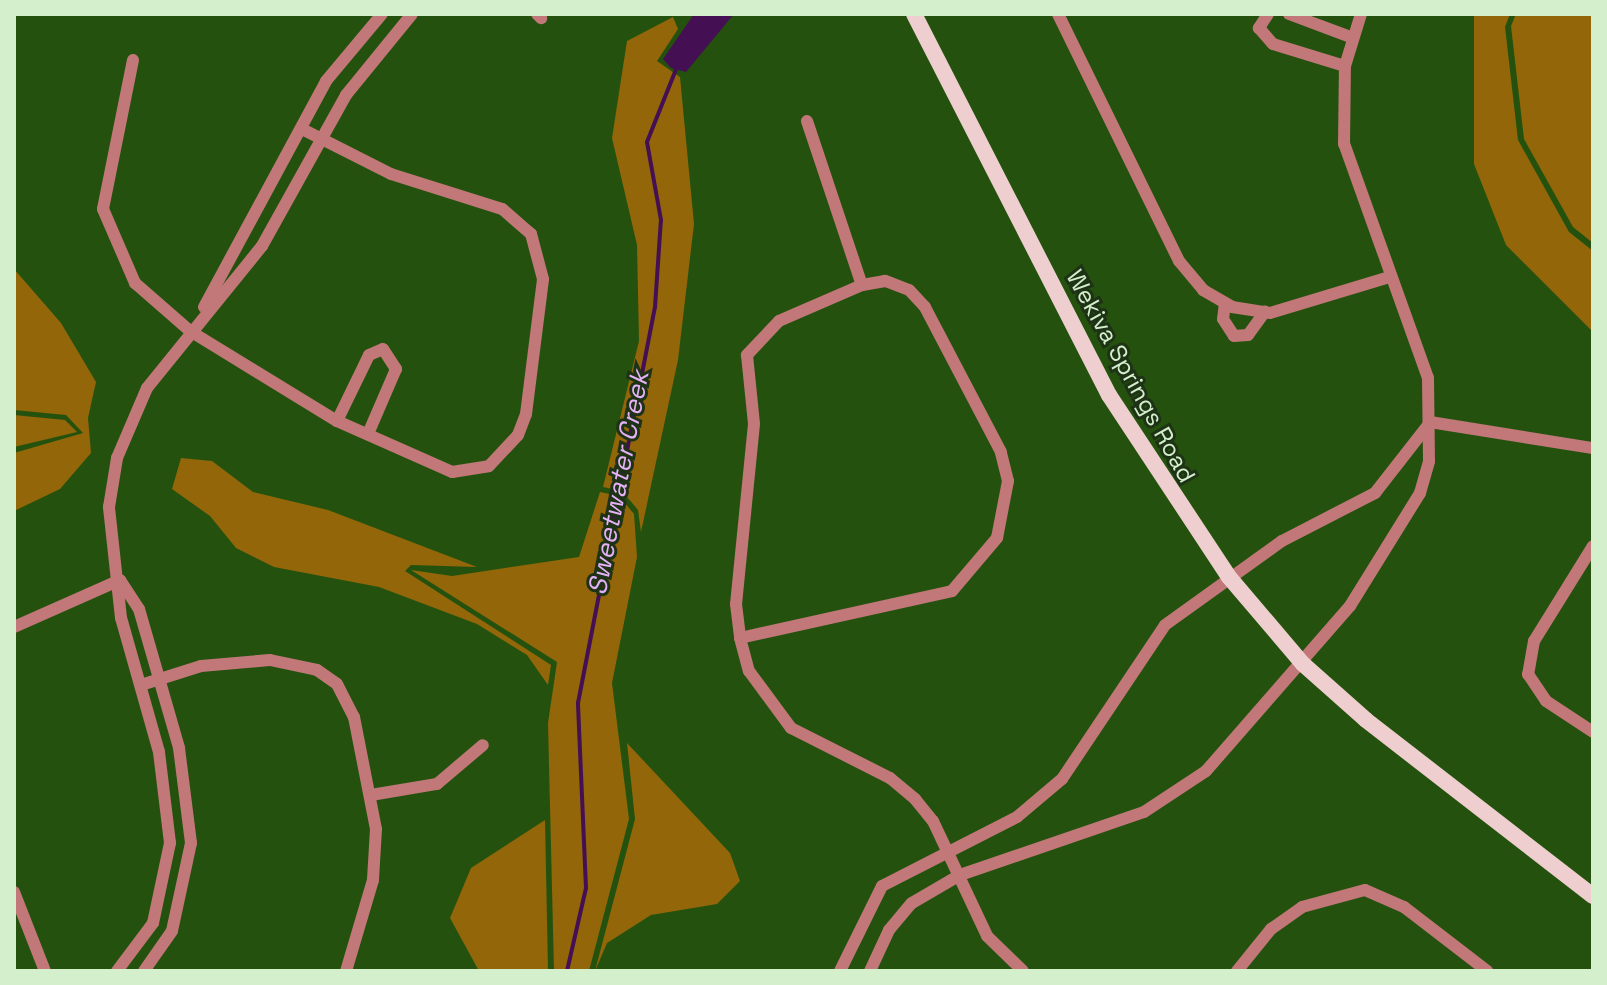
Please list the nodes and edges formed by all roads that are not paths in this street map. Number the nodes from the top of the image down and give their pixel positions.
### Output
1 (382, 14) edge
2 (412, 14) edge
3 (914, 14) edge
4 (1058, 14) edge
5 (1268, 14) edge
6 (1289, 14) edge
7 (1361, 14) edge
8 (1351, 37) junction
9 (133, 60) dead end
10 (1345, 66) junction
11 (807, 121) dead end
12 (302, 129) junction
13 (323, 141) junction
14 (1389, 277) junction
15 (862, 285) junction
16 (1225, 303) junction
17 (1265, 312) junction
18 (190, 331) junction
19 (337, 421) junction
20 (1430, 422) junction
21 (368, 434) junction
22 (1593, 448) edge
23 (1593, 546) edge
24 (1229, 577) junction
25 (120, 580) junction
26 (14, 627) edge
27 (740, 638) junction
28 (1303, 664) junction
29 (161, 679) junction
30 (141, 685) junction
31 (1593, 732) edge
32 (483, 745) dead end
33 (371, 795) junction
34 (170, 843) junction
35 (191, 843) junction
36 (947, 848) junction
37 (960, 875) junction
38 (14, 892) edge
39 (1593, 896) edge
40 (45, 971) edge
41 (117, 971) edge
42 (144, 971) edge
43 (346, 971) edge
44 (840, 971) edge
45 (870, 971) edge
46 (1023, 971) edge
47 (1237, 971) edge
48 (1487, 971) edge

1 - 12 street
2 - 13 street
3 - 24 main road, Wekiva Springs Road
4 - 16 street
5 - 10 street
6 - 8 street
7 - 8 street
8 - 10 street
9 - 18 street
10 - 14 street
11 - 15 street
12 - 13 street
12 - 18 street
13 - 18 street
13 - 21 street
14 - 17 street
14 - 20 street
15 - 27 street
15 - 27 street
16 - 17 street
16 - 17 street
18 - 19 street
18 - 25 street
19 - 21 street
19 - 21 street
20 - 22 street
20 - 24 street
20 - 28 street
23 - 31 street
24 - 28 main road, Wekiva Springs Road
24 - 36 street
25 - 26 street
25 - 29 street
25 - 30 street
27 - 36 street
28 - 37 street
28 - 39 main road, Wekiva Springs Road
29 - 30 street
29 - 33 street
29 - 35 street
30 - 34 street
32 - 33 street
33 - 43 street
34 - 35 street
34 - 41 street
35 - 42 street
36 - 37 street
36 - 44 street
37 - 45 street
37 - 46 street
38 - 40 street
47 - 48 street

